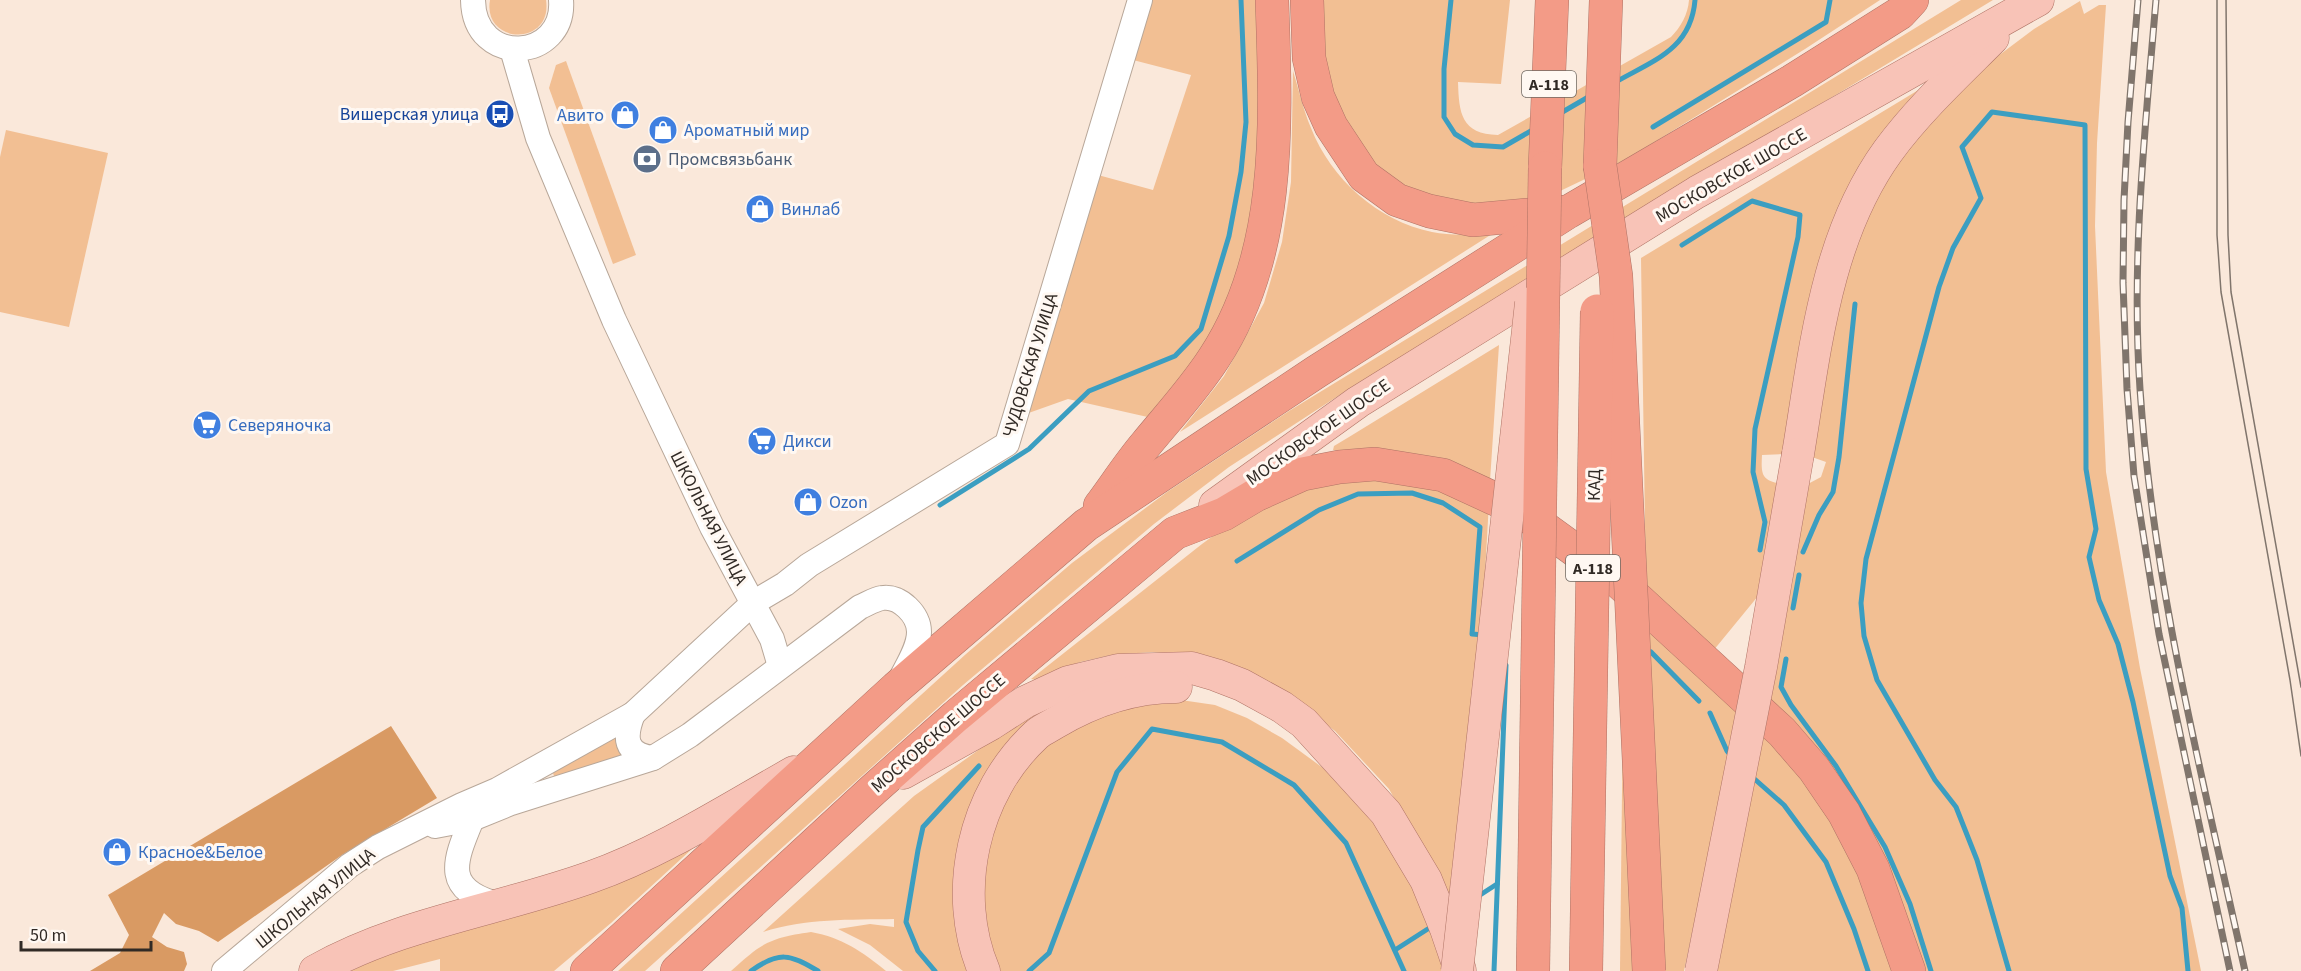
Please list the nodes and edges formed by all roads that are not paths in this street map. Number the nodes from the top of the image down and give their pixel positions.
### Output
1 (455, 0) edge
2 (561, 0) edge
3 (1140, 0) edge
4 (1272, 0) edge
5 (1307, 0) edge
6 (1552, 0) edge
7 (1606, 0) edge
8 (1911, 4) edge
9 (2028, 6) edge
10 (473, 8) edge
11 (538, 44) junction
12 (512, 49) junction
13 (531, 116) junction
14 (1600, 165) junction
15 (1545, 168) junction
16 (1568, 212) junction
17 (1086, 525) junction
18 (1175, 533) junction
19 (753, 603) junction
20 (780, 666) junction
21 (896, 688) junction
22 (633, 714) junction
23 (653, 758) junction
24 (819, 759) junction
25 (1356, 778) junction
26 (874, 789) junction
27 (472, 819) junction
28 (409, 831) junction
29 (500, 905) junction
30 (224, 971) edge
31 (315, 971) edge
32 (587, 971) edge
33 (677, 971) edge
34 (984, 971) edge
35 (1458, 971) edge
36 (1533, 971) edge
37 (1586, 971) edge
38 (1649, 971) edge
39 (1701, 971) edge
40 (1909, 971) edge

1 - 10 street
2 - 11 street
3 - 19 street, ЧУДОВСКАЯ УЛИЦА
4 - 17 highway
5 - 16 highway
6 - 15 highway, А-118
7 - 14 highway, КАД / А-118
8 - 16 highway
9 - 18 main road, МОСКОВСКОЕ ШОССЕ
9 - 39 main road, bridge
10 - 12 street
11 - 12 street
11 - 13 street, ШКОЛЬНАЯ УЛИЦА
12 - 13 street, ШКОЛЬНАЯ УЛИЦА
13 - 19 street, ШКОЛЬНАЯ УЛИЦА
14 - 37 highway, КАД / А-118, bridge
14 - 38 highway, bridge
15 - 35 main road, bridge
15 - 36 highway, А-118, bridge
16 - 17 highway
17 - 21 highway
18 - 26 highway, МОСКОВСКОЕ ШОССЕ
18 - 40 highway
19 - 20 street
19 - 22 street, ШКОЛЬНАЯ УЛИЦА
20 - 21 street, ШКОЛЬНАЯ УЛИЦА
20 - 23 street, ШКОЛЬНАЯ УЛИЦА
21 - 24 highway
22 - 23 street
22 - 28 street, ШКОЛЬНАЯ УЛИЦА
23 - 27 street, ШКОЛЬНАЯ УЛИЦА
24 - 29 main road
24 - 32 highway
25 - 26 main road
25 - 34 main road
25 - 35 main road, bridge
26 - 33 highway, МОСКОВСКОЕ ШОССЕ
27 - 28 street, ШКОЛЬНАЯ УЛИЦА
27 - 29 street
28 - 30 street, ШКОЛЬНАЯ УЛИЦА
29 - 31 main road

